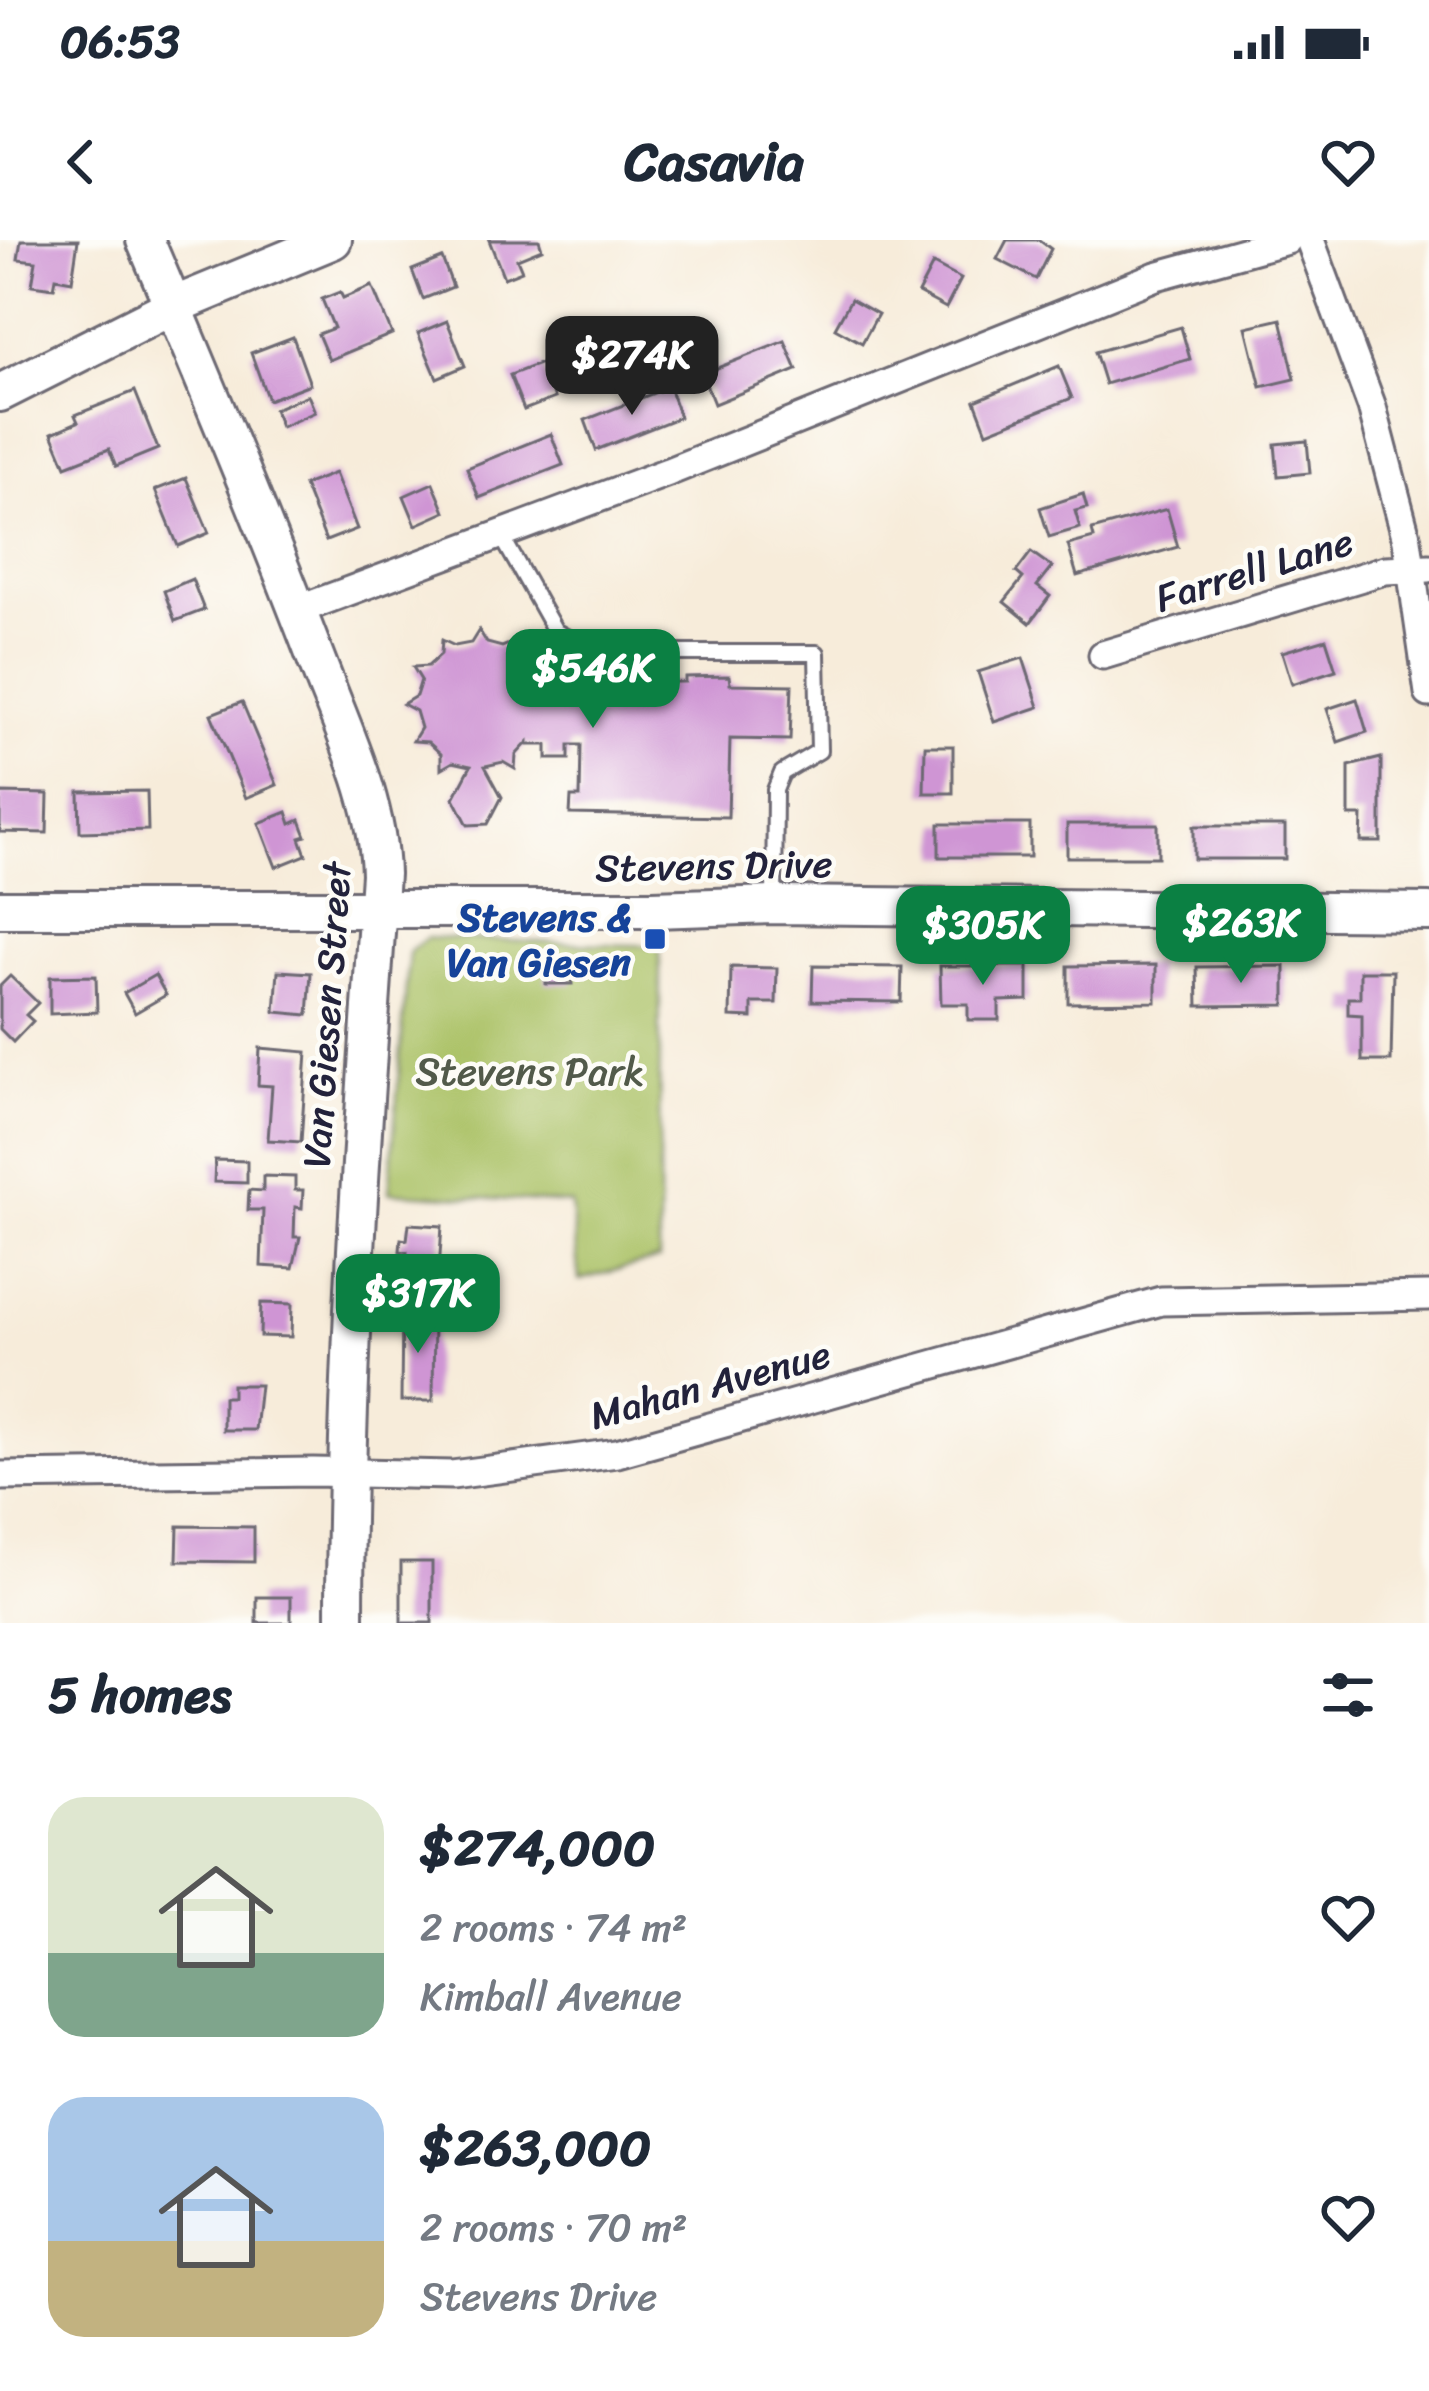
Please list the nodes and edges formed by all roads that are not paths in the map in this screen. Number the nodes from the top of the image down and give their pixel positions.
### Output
1 (146, 240) edge
2 (334, 240) edge
3 (1287, 240) edge
4 (1310, 240) edge
5 (173, 306) junction
6 (0, 393) edge
7 (501, 535) junction
8 (1421, 568) edge
9 (298, 610) junction
10 (1103, 655) dead end
11 (1429, 693) edge
12 (773, 904) junction
13 (0, 909) edge
14 (377, 909) junction
15 (1429, 912) edge
16 (1429, 1296) edge
17 (345, 1473) junction
18 (0, 1476) edge
19 (345, 1623) edge

1 - 5 main road, Van Giesen Street
2 - 5 main road
3 - 7 street
4 - 8 street
5 - 6 main road
5 - 9 main road, Van Giesen Street
7 - 9 street
7 - 12 lane
8 - 10 street, Farrell Lane
8 - 11 street
9 - 14 main road, Van Giesen Street
12 - 14 main road, Stevens Drive
12 - 15 main road, Stevens Drive
13 - 14 main road, Stevens Drive
14 - 17 main road, Van Giesen Street
16 - 17 street, Mahan Avenue
17 - 18 street, Mahan Avenue
17 - 19 main road, Van Giesen Street

